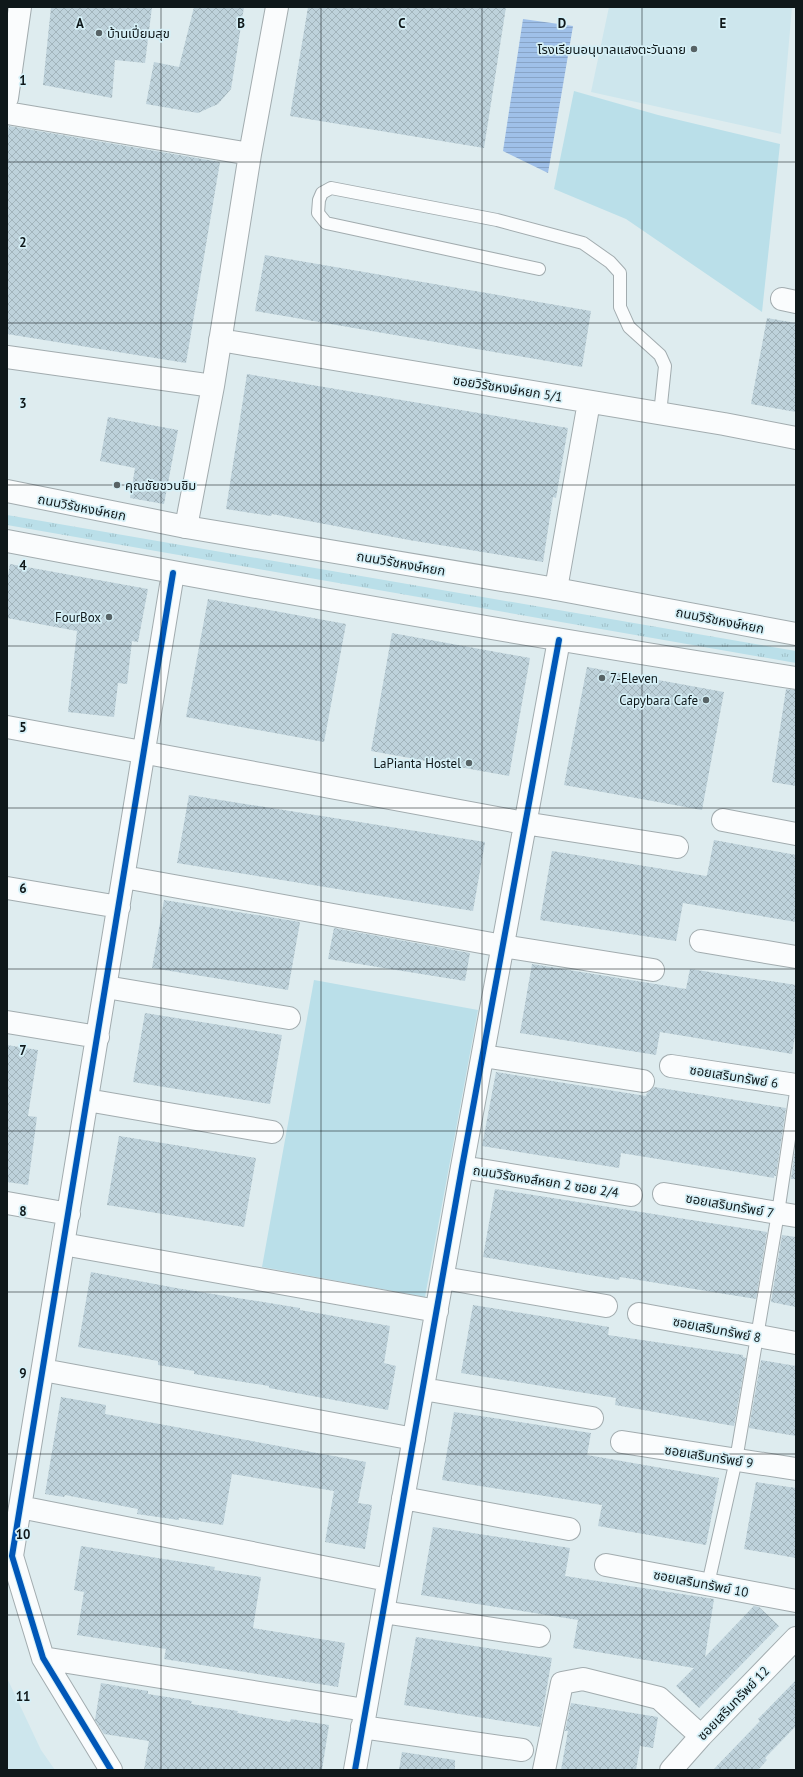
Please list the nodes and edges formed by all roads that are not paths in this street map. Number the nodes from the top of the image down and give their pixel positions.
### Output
1 (20, 7) edge
2 (277, 7) edge
3 (7, 98) edge
4 (7, 113) edge
5 (250, 154) junction
6 (539, 269) dead end
7 (220, 340) junction
8 (7, 357) edge
9 (213, 386) junction
10 (589, 402) junction
11 (660, 414) junction
12 (796, 438) edge
13 (7, 492) edge
14 (186, 527) junction
15 (7, 541) edge
16 (173, 573) junction
17 (556, 589) junction
18 (796, 634) edge
19 (558, 640) junction
20 (796, 678) edge
21 (7, 727) edge
22 (144, 752) junction
23 (723, 820) dead end
24 (524, 824) junction
25 (796, 834) edge
26 (677, 847) dead end
27 (124, 877) junction
28 (7, 888) edge
29 (119, 907) junction
30 (701, 941) dead end
31 (503, 946) junction
32 (796, 957) edge
33 (653, 970) dead end
34 (106, 988) junction
35 (289, 1018) dead end
36 (7, 1022) edge
37 (98, 1037) junction
38 (483, 1056) junction
39 (671, 1066) dead end
40 (643, 1081) dead end
41 (796, 1085) edge
42 (796, 1092) edge
43 (87, 1100) junction
44 (272, 1132) dead end
45 (462, 1167) junction
46 (631, 1194) dead end
47 (664, 1194) dead end
48 (7, 1203) edge
49 (69, 1214) junction
50 (787, 1214) edge
51 (63, 1244) junction
52 (443, 1278) junction
53 (606, 1306) dead end
54 (437, 1311) junction
55 (639, 1314) dead end
56 (757, 1336) junction
57 (796, 1343) edge
58 (43, 1370) junction
59 (423, 1388) junction
60 (592, 1418) dead end
61 (414, 1440) junction
62 (622, 1442) dead end
63 (736, 1460) junction
64 (796, 1470) edge
65 (403, 1498) junction
66 (20, 1507) junction
67 (569, 1529) dead end
68 (606, 1565) dead end
69 (388, 1580) junction
70 (708, 1584) junction
71 (796, 1601) edge
72 (383, 1612) junction
73 (539, 1636) dead end
74 (796, 1638) edge
75 (43, 1658) junction
76 (364, 1719) junction
77 (701, 1736) junction
78 (522, 1750) dead end
79 (111, 1770) edge
80 (355, 1770) edge
81 (544, 1770) edge
82 (671, 1770) edge

1 - 3 street
2 - 5 street
4 - 5 street
5 - 7 street
6 - 11 lane
7 - 9 street
7 - 10 street, ซอยวิรัชหงษ์หยก 5/1
8 - 9 street
9 - 14 street
10 - 11 street, ซอยวิรัชหงษ์หยก 5/1
10 - 17 street
11 - 12 street, ซอยวิรัชหงษ์หยก 5/1
13 - 14 street, ถนนวิรัชหงษ์หยก
14 - 17 street, ถนนวิรัชหงษ์หยก
15 - 16 street
16 - 19 street
16 - 22 street
17 - 18 street, ถนนวิรัชหงษ์หยก
19 - 20 street
19 - 24 street
21 - 22 street
22 - 24 street
22 - 27 street
23 - 25 street
24 - 26 street
24 - 31 street
27 - 29 street
27 - 31 street
28 - 29 street
29 - 34 street
30 - 32 street
31 - 33 street
31 - 38 street
34 - 35 street
34 - 37 street
36 - 37 street
37 - 43 street
38 - 40 street
38 - 45 street
39 - 41 street, ซอยเสริมทรัพย์ 6
42 - 50 lane
43 - 44 street
43 - 49 street
45 - 46 street, ถนนวิรัชหงส์หยก 2 ซอย 2/4
45 - 52 street
47 - 50 street, ซอยเสริมทรัพย์ 7
48 - 49 street
49 - 51 street
50 - 56 lane
51 - 54 street
51 - 58 street
52 - 53 street
52 - 54 street
54 - 59 street
55 - 56 street, ซอยเสริมทรัพย์ 8
56 - 57 street, ซอยเสริมทรัพย์ 8
56 - 63 lane
58 - 61 street
58 - 66 street
59 - 60 street
59 - 61 street
61 - 65 street
62 - 63 street, ซอยเสริมทรัพย์ 9
63 - 64 street, ซอยเสริมทรัพย์ 9
63 - 70 lane
65 - 67 street
65 - 69 street
66 - 69 street
66 - 75 street
68 - 70 street, ซอยเสริมทรัพย์ 10
69 - 72 street
70 - 71 street, ซอยเสริมทรัพย์ 10
72 - 73 street
72 - 76 street
74 - 77 street, ซอยเสริมทรัพย์ 12
75 - 76 street
75 - 79 street
76 - 78 street
76 - 80 street
77 - 81 street
77 - 82 street, ซอยเสริมทรัพย์ 12

